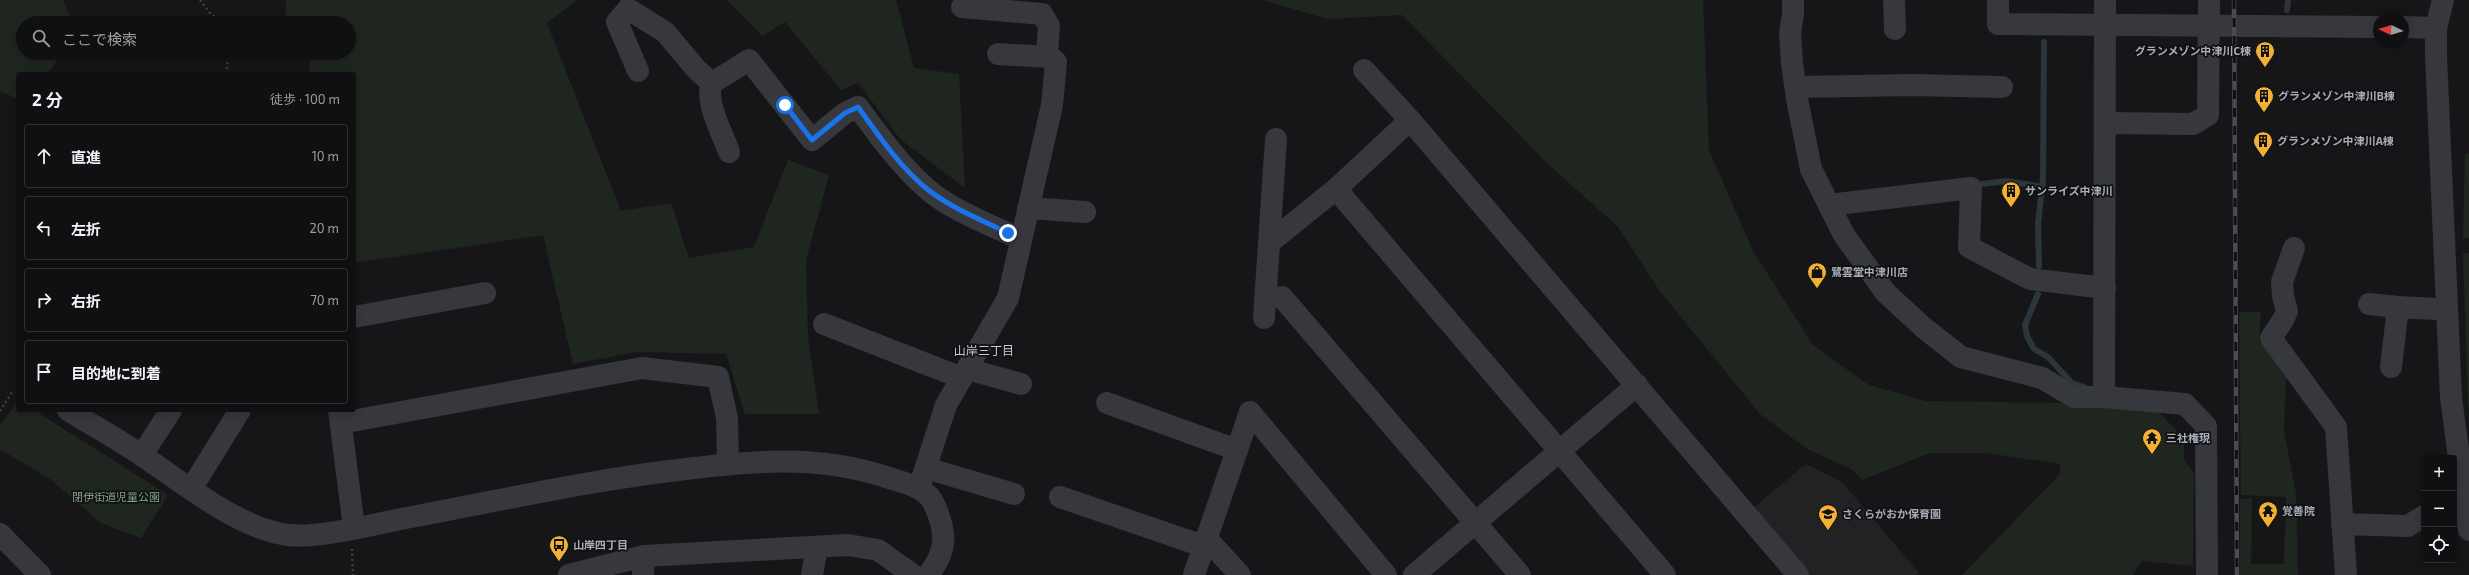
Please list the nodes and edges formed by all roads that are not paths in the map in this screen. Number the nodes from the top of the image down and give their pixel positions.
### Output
1 (1792, 0) edge
2 (1894, 0) edge
3 (1998, 0) edge
4 (2105, 0) edge
5 (2209, 0) edge
6 (2443, 0) edge
7 (962, 7) dead end
8 (2104, 24) junction
9 (2209, 25) junction
10 (2373, 27) edge
11 (2409, 27) edge
12 (2436, 28) junction
13 (1894, 29) dead end
14 (998, 54) dead end
15 (1053, 59) junction
16 (1364, 70) dead end
17 (638, 71) dead end
18 (712, 83) junction
19 (1796, 87) junction
20 (2002, 87) dead end
21 (1410, 120) junction
22 (2106, 123) junction
23 (1276, 139) dead end
24 (729, 152) dead end
25 (1336, 189) junction
26 (1829, 205) junction
27 (1028, 208) junction
28 (1085, 212) dead end
29 (1020, 239) junction
30 (1269, 243) junction
31 (2294, 248) dead end
32 (2105, 288) junction
33 (485, 293) dead end
34 (1282, 297) dead end
35 (2369, 304) dead end
36 (2398, 307) junction
37 (2436, 309) dead end
38 (356, 317) edge
39 (1264, 318) dead end
40 (824, 324) dead end
41 (2391, 367) dead end
42 (965, 373) junction
43 (1020, 384) dead end
44 (1637, 386) junction
45 (2104, 397) junction
46 (1107, 403) dead end
47 (71, 412) edge
48 (170, 412) edge
49 (239, 412) edge
50 (340, 417) edge
51 (1560, 449) junction
52 (1237, 450) junction
53 (142, 456) junction
54 (728, 464) junction
55 (922, 478) junction
56 (191, 489) junction
57 (1014, 494) dead end
58 (1060, 497) dead end
59 (2421, 518) edge
60 (2460, 521) edge
61 (1476, 522) junction
62 (2342, 524) junction
63 (0, 534) edge
64 (353, 534) junction
65 (1205, 542) junction
66 (817, 546) junction
67 (643, 566) edge
68 (40, 575) edge
69 (569, 575) edge
70 (812, 575) edge
71 (913, 575) edge
72 (928, 575) edge
73 (1194, 575) edge
74 (1240, 575) edge
75 (1386, 575) edge
76 (1414, 575) edge
77 (1520, 575) edge
78 (1665, 575) edge
79 (1798, 575) edge
80 (2207, 575) edge
81 (2346, 575) edge

1 - 19 street
2 - 13 street
3 - 8 street
4 - 8 street
5 - 9 street
6 - 12 street
7 - 15 street
8 - 9 street
8 - 22 street
9 - 10 street
9 - 22 street
11 - 12 street
12 - 60 street
14 - 15 street
15 - 27 street
16 - 21 street
17 - 18 street
18 - 24 street
18 - 29 street
19 - 20 street
19 - 26 street
21 - 25 street
21 - 44 street
22 - 32 street
23 - 30 street
25 - 30 street
25 - 51 street
26 - 32 street
26 - 45 street
27 - 28 street
27 - 29 street
29 - 42 street
30 - 39 street
31 - 62 street
32 - 45 street
33 - 38 street
34 - 61 street
35 - 36 street
36 - 37 street
36 - 41 street
40 - 42 street
42 - 43 street
42 - 55 street
44 - 51 street
44 - 79 street
45 - 80 street
46 - 52 street
47 - 53 street
48 - 53 street
49 - 56 street
50 - 54 street
50 - 64 street
51 - 61 street
51 - 78 street
52 - 65 street
52 - 75 street
53 - 56 street
54 - 55 street
54 - 64 street
55 - 57 street
55 - 72 street
56 - 64 street
58 - 65 street
59 - 62 street
61 - 76 street
61 - 77 street
62 - 81 street
63 - 68 street
65 - 73 street
65 - 74 street
66 - 67 street
66 - 70 street
66 - 71 street
67 - 69 street

